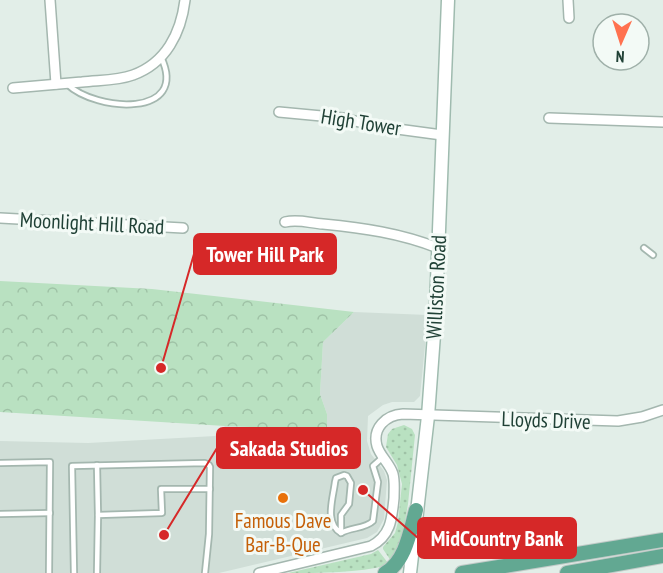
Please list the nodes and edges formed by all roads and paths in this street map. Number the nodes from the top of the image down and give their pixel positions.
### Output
1 (50, 0) edge
2 (185, 0) edge
3 (448, 0) edge
4 (568, 0) edge
5 (569, 18) dead end
6 (161, 57) junction
7 (61, 84) junction
8 (13, 88) dead end
9 (279, 112) dead end
10 (549, 118) dead end
11 (663, 122) edge
12 (442, 135) junction
13 (0, 218) edge
14 (285, 222) dead end
15 (183, 228) dead end
16 (438, 248) junction
17 (644, 249) dead end
18 (653, 255) dead end
19 (663, 410) edge
20 (428, 416) junction
21 (384, 457) junction
22 (0, 463) edge
23 (97, 465) junction
24 (210, 489) junction
25 (416, 510) junction
26 (50, 513) junction
27 (0, 514) edge
28 (98, 515) junction
29 (341, 533) junction
30 (663, 540) edge
31 (663, 556) edge
32 (49, 573) edge
33 (74, 573) edge
34 (97, 573) edge
35 (205, 573) edge
36 (259, 573) edge
37 (386, 573) edge
38 (410, 573) edge
39 (462, 573) edge
40 (567, 573) edge

1 - 7 street
2 - 6 street
3 - 12 main road, Williston Road
4 - 5 street
6 - 7 street
6 - 7 lane
7 - 8 street
9 - 12 street, High Tower
10 - 11 street
12 - 16 main road, Williston Road
13 - 15 street, Moonlight Hill Road
14 - 16 street
16 - 20 main road, Williston Road
17 - 18 lane
19 - 20 street, Lloyds Drive
20 - 21 street, Lloyds Drive
20 - 25 main road, Williston Road
21 - 29 lane
21 - 36 street
22 - 26 lane
23 - 24 lane
23 - 28 lane
23 - 33 lane
24 - 28 lane
24 - 35 lane
25 - 37 main road
25 - 38 main road, Williston Road
26 - 27 lane
26 - 32 lane
28 - 34 lane
29 - 29 lane
30 - 39 main road
31 - 40 main road

